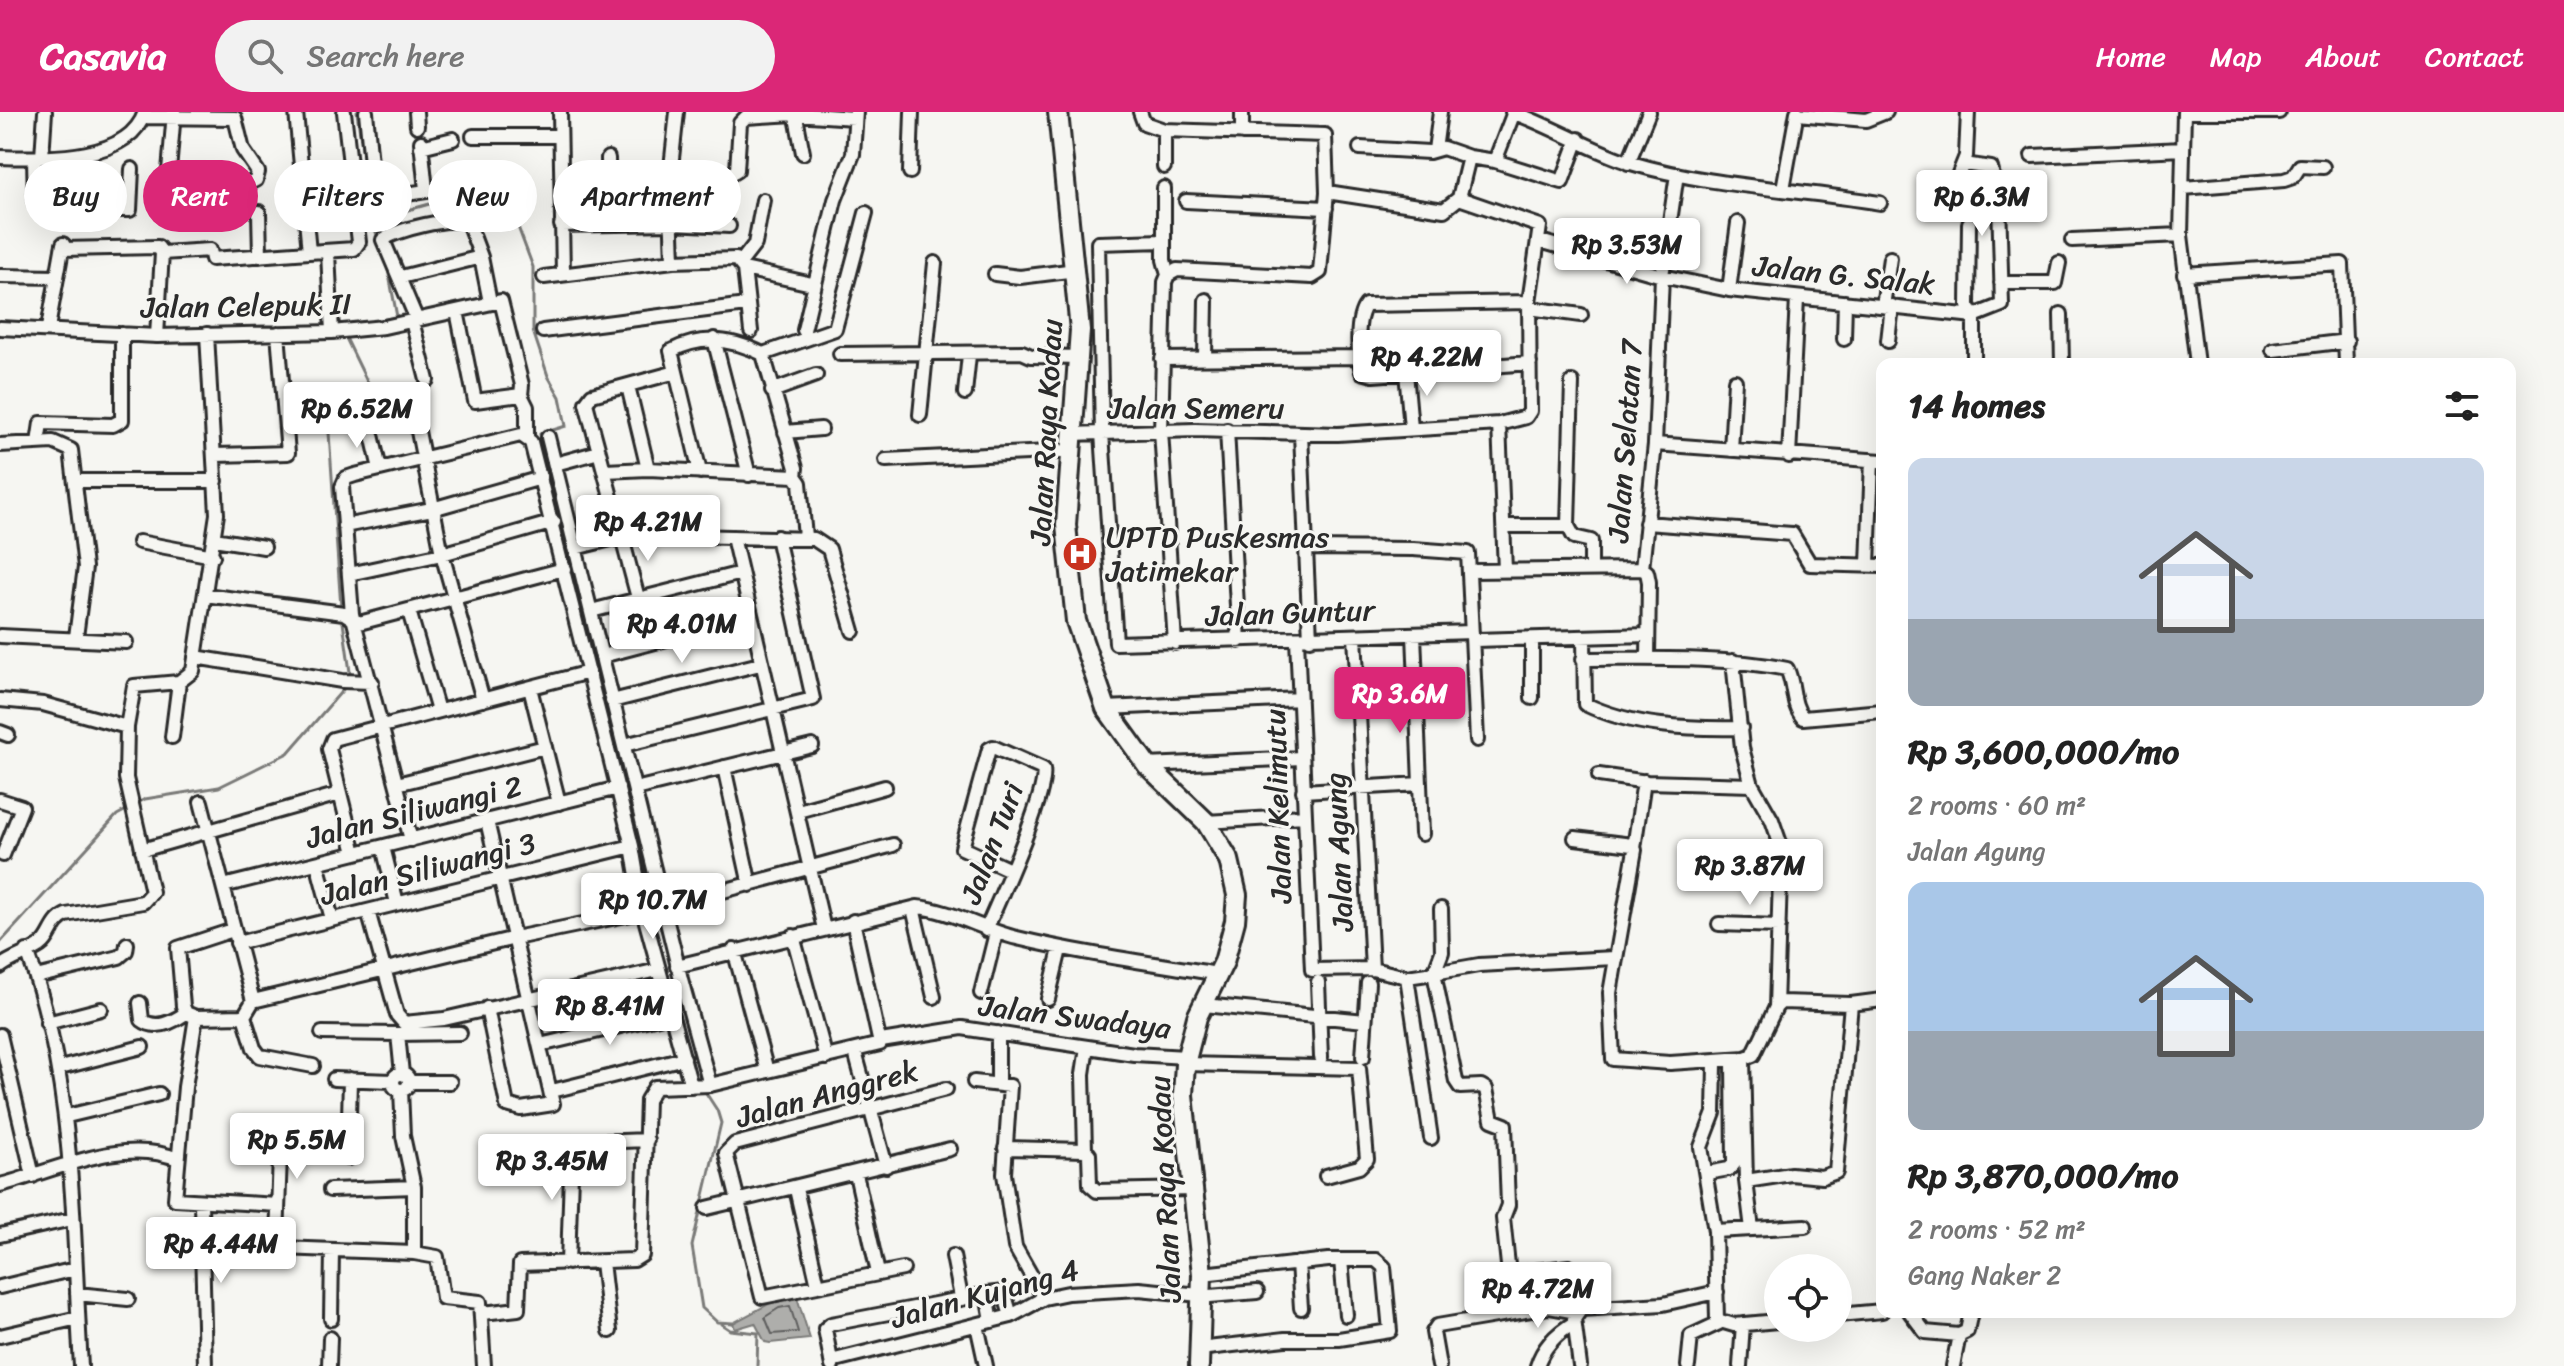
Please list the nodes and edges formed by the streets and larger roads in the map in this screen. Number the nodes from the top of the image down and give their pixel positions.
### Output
1 (45, 112) edge
2 (296, 112) edge
3 (344, 112) edge
4 (366, 112) edge
5 (416, 112) edge
6 (560, 112) edge
7 (677, 112) edge
8 (912, 112) edge
9 (1058, 112) edge
10 (1140, 112) edge
11 (1242, 112) edge
12 (1440, 112) edge
13 (1513, 112) edge
14 (1649, 112) edge
15 (1886, 112) edge
16 (1968, 112) edge
17 (2186, 112) edge
18 (2279, 112) edge
19 (795, 113) edge
20 (1797, 113) edge
21 (144, 114) edge
22 (173, 115) edge
23 (855, 115) edge
24 (417, 126) dead end
25 (1164, 130) junction
26 (1242, 133) junction
27 (473, 136) dead end
28 (559, 136) junction
29 (453, 139) dead end
30 (1578, 139) junction
31 (1360, 148) dead end
32 (2183, 149) junction
33 (1435, 150) junction
34 (803, 153) dead end
35 (2032, 156) dead end
36 (0, 157) edge
37 (1469, 157) junction
38 (38, 158) junction
39 (170, 160) edge
40 (250, 160) edge
41 (560, 160) edge
42 (672, 160) edge
43 (738, 160) edge
44 (1495, 161) junction
45 (1628, 163) junction
46 (1964, 164) junction
47 (1164, 167) dead end
48 (2323, 167) dead end
49 (132, 169) dead end
50 (910, 172) dead end
51 (1677, 174) junction
52 (1164, 188) dead end
53 (2183, 188) junction
54 (1783, 189) junction
55 (426, 190) joint
56 (1327, 192) junction
57 (1459, 198) junction
58 (763, 200) dead end
59 (1186, 201) dead end
60 (1880, 203) dead end
61 (1959, 204) dead end
62 (1326, 208) junction
63 (127, 210) edge
64 (259, 212) dead end
65 (866, 213) dead end
66 (1738, 223) dead end
67 (1969, 223) dead end
68 (561, 232) edge
69 (672, 232) edge
70 (2181, 235) junction
71 (2072, 240) dead end
72 (1163, 241) junction
73 (1540, 241) junction
74 (309, 252) junction
75 (162, 253) junction
76 (328, 253) junction
77 (260, 256) junction
78 (481, 257) junction
79 (1890, 258) dead end
80 (673, 261) junction
81 (935, 263) dead end
82 (2059, 263) dead end
83 (742, 266) junction
84 (1076, 270) junction
85 (563, 274) junction
86 (995, 274) dead end
87 (2184, 274) junction
88 (1168, 275) junction
89 (0, 276) edge
90 (1662, 276) junction
91 (57, 277) junction
92 (401, 277) junction
93 (544, 277) dead end
94 (2001, 283) junction
95 (812, 284) junction
96 (1729, 290) junction
97 (1797, 299) junction
98 (1206, 300) dead end
99 (490, 302) junction
100 (1845, 302) junction
101 (746, 305) junction
102 (1529, 305) junction
103 (1888, 306) junction
104 (457, 311) junction
105 (2061, 314) dead end
106 (1581, 315) dead end
107 (1974, 316) junction
108 (414, 320) junction
109 (0, 328) edge
110 (48, 328) junction
111 (543, 331) dead end
112 (751, 331) dead end
113 (334, 332) junction
114 (278, 333) junction
115 (122, 334) junction
116 (207, 334) junction
117 (157, 336) junction
118 (801, 336) junction
119 (714, 339) junction
120 (1844, 339) dead end
121 (1888, 341) dead end
122 (2347, 341) junction
123 (2273, 350) dead end
124 (763, 354) junction
125 (840, 354) dead end
126 (925, 354) junction
127 (969, 355) junction
128 (1080, 357) junction
129 (1360, 357) junction
130 (1205, 358) junction
131 (1974, 358) edge
132 (2062, 358) edge
133 (2196, 358) edge
134 (2346, 358) edge
135 (1162, 359) junction
136 (1530, 363) junction
137 (676, 372) junction
138 (1406, 372) junction
139 (816, 375) dead end
140 (427, 380) dead end
141 (1735, 381) dead end
142 (1572, 382) dead end
143 (628, 386) junction
144 (772, 391) junction
145 (965, 393) dead end
146 (521, 395) junction
147 (920, 415) dead end
148 (416, 421) dead end
149 (369, 422) dead end
150 (1499, 424) junction
151 (1411, 428) junction
152 (821, 429) dead end
153 (1227, 430) junction
154 (1161, 431) junction
155 (785, 432) junction
156 (1102, 433) junction
157 (1301, 434) junction
158 (524, 436) junction
159 (548, 437) dead end
160 (38, 443) junction
161 (1071, 443) junction
162 (1655, 444) junction
163 (0, 445) edge
164 (1731, 450) junction
165 (599, 452) junction
166 (215, 455) junction
167 (1789, 456) junction
168 (886, 460) dead end
169 (1876, 460) edge
170 (424, 461) junction
171 (555, 464) junction
172 (380, 469) junction
173 (648, 469) junction
174 (605, 471) junction
175 (700, 472) junction
176 (1876, 472) edge
177 (749, 475) junction
178 (795, 476) junction
179 (541, 478) junction
180 (76, 481) junction
181 (216, 481) junction
182 (432, 509) junction
183 (554, 522) junction
184 (1646, 523) junction
185 (344, 526) junction
186 (1504, 526) junction
187 (1568, 526) junction
188 (623, 536) junction
189 (733, 537) junction
190 (777, 537) junction
191 (805, 537) junction
192 (214, 539) junction
193 (139, 542) dead end
194 (264, 547) dead end
195 (575, 548) junction
196 (1307, 548) junction
197 (442, 554) junction
198 (213, 556) junction
199 (1868, 565) junction
200 (1876, 566) edge
201 (1591, 568) junction
202 (564, 569) junction
203 (1642, 569) junction
204 (1505, 570) junction
205 (1471, 571) junction
206 (741, 573) junction
207 (349, 574) junction
208 (205, 595) junction
209 (638, 598) junction
210 (454, 600) junction
211 (409, 611) junction
212 (591, 611) junction
213 (750, 617) junction
214 (354, 622) junction
215 (853, 631) dead end
216 (1414, 634) junction
217 (1648, 635) junction
218 (0, 636) edge
219 (1355, 636) junction
220 (1473, 636) junction
221 (76, 637) junction
222 (1584, 638) junction
223 (1303, 639) junction
224 (1532, 639) junction
225 (1239, 641) junction
226 (126, 642) dead end
227 (1175, 643) junction
228 (602, 656) junction
229 (195, 657) junction
230 (1583, 659) junction
231 (1648, 659) junction
232 (1733, 661) junction
233 (760, 664) junction
234 (589, 672) junction
235 (179, 682) junction
236 (366, 682) junction
237 (530, 688) junction
238 (1532, 698) dead end
239 (1300, 699) junction
240 (0, 700) edge
241 (483, 700) junction
242 (612, 701) junction
243 (1106, 708) junction
244 (438, 711) junction
245 (772, 711) junction
246 (1876, 712) edge
247 (383, 725) junction
248 (127, 727) junction
249 (1741, 728) junction
250 (172, 737) dead end
251 (1477, 740) dead end
252 (624, 745) junction
253 (812, 746) dead end
254 (545, 747) junction
255 (782, 753) junction
256 (1302, 758) junction
257 (1147, 765) junction
258 (724, 767) junction
259 (1599, 775) dead end
260 (1644, 781) junction
261 (397, 784) junction
262 (1420, 784) junction
263 (1752, 785) junction
264 (885, 787) dead end
265 (1360, 787) junction
266 (618, 788) junction
267 (635, 789) junction
268 (1303, 791) junction
269 (339, 794) junction
270 (0, 800) edge
271 (201, 802) dead end
272 (559, 803) junction
273 (798, 811) junction
274 (1304, 816) junction
275 (487, 821) junction
276 (1206, 822) junction
277 (208, 830) junction
278 (1422, 834) dead end
279 (1575, 838) dead end
280 (411, 840) junction
281 (893, 845) dead end
282 (632, 846) junction
283 (383, 847) junction
284 (1634, 848) junction
285 (142, 850) junction
286 (355, 853) junction
287 (3, 855) dead end
288 (317, 863) junction
289 (811, 869) junction
290 (1010, 870) junction
291 (1720, 872) dead end
292 (1781, 875) junction
293 (500, 878) junction
294 (750, 885) junction
295 (223, 886) junction
296 (397, 903) junction
297 (913, 908) junction
298 (654, 909) junction
299 (1441, 909) dead end
300 (368, 911) junction
301 (332, 919) junction
302 (853, 921) junction
303 (1719, 924) dead end
304 (1779, 926) junction
305 (824, 929) junction
306 (991, 932) junction
307 (793, 936) junction
308 (235, 937) junction
309 (515, 938) junction
310 (127, 944) dead end
311 (1060, 949) junction
312 (734, 950) junction
313 (27, 951) junction
314 (1614, 958) junction
315 (677, 966) junction
316 (0, 967) edge
317 (1372, 969) junction
318 (384, 970) junction
319 (658, 970) junction
320 (1434, 973) junction
321 (1218, 974) junction
322 (36, 977) junction
323 (1407, 977) junction
324 (1318, 982) dead end
325 (1368, 983) dead end
326 (981, 993) dead end
327 (934, 997) dead end
328 (529, 998) junction
329 (1048, 999) dead end
330 (253, 1001) junction
331 (1876, 1001) edge
332 (140, 1003) dead end
333 (1851, 1004) junction
334 (1204, 1005) junction
335 (1776, 1007) junction
336 (487, 1008) junction
337 (101, 1009) dead end
338 (671, 1014) junction
339 (191, 1015) junction
340 (244, 1016) junction
341 (1318, 1018) junction
342 (1365, 1021) junction
343 (47, 1023) junction
344 (322, 1033) dead end
345 (460, 1033) dead end
346 (998, 1033) junction
347 (398, 1034) junction
348 (0, 1035) edge
349 (881, 1043) junction
350 (540, 1045) junction
351 (142, 1047) dead end
352 (1087, 1047) junction
353 (855, 1052) junction
354 (1321, 1057) dead end
355 (1363, 1057) dead end
356 (684, 1058) junction
357 (826, 1058) junction
358 (1738, 1060) junction
359 (1186, 1061) junction
360 (1715, 1063) junction
361 (313, 1066) dead end
362 (60, 1068) junction
363 (767, 1071) junction
364 (334, 1079) dead end
365 (350, 1079) junction
366 (401, 1082) junction
367 (450, 1082) dead end
368 (974, 1082) dead end
369 (998, 1084) junction
370 (702, 1085) junction
371 (946, 1089) dead end
372 (552, 1091) junction
373 (159, 1094) dead end
374 (871, 1109) junction
375 (67, 1116) junction
376 (1431, 1138) dead end
377 (647, 1140) junction
378 (1005, 1148) junction
379 (950, 1149) dead end
380 (1085, 1150) junction
381 (280, 1155) dead end
382 (348, 1158) dead end
383 (178, 1159) junction
384 (69, 1166) junction
385 (886, 1166) junction
386 (1707, 1173) junction
387 (856, 1174) junction
388 (33, 1176) junction
389 (1326, 1176) dead end
390 (1751, 1180) junction
391 (0, 1185) edge
392 (414, 1187) junction
393 (796, 1189) junction
394 (1193, 1189) junction
395 (330, 1190) dead end
396 (737, 1201) junction
397 (201, 1203) junction
398 (278, 1205) junction
399 (707, 1208) dead end
400 (72, 1219) junction
401 (1805, 1226) dead end
402 (1752, 1229) junction
403 (1715, 1231) junction
404 (0, 1235) edge
405 (332, 1250) junction
406 (414, 1253) junction
407 (953, 1256) dead end
408 (1341, 1260) junction
409 (602, 1262) junction
410 (568, 1263) junction
411 (1298, 1263) junction
412 (1569, 1267) dead end
413 (75, 1269) junction
414 (903, 1269) dead end
415 (878, 1273) junction
416 (1202, 1274) junction
417 (1509, 1274) junction
418 (818, 1285) junction
419 (0, 1287) edge
420 (1257, 1292) dead end
421 (1717, 1292) junction
422 (77, 1294) junction
423 (987, 1294) junction
424 (1201, 1295) junction
425 (961, 1297) junction
426 (1044, 1298) junction
427 (128, 1299) dead end
428 (482, 1307) junction
429 (1301, 1308) dead end
430 (1513, 1312) junction
431 (1876, 1312) edge
432 (1852, 1314) edge
433 (1346, 1315) dead end
434 (1011, 1316) junction
435 (78, 1318) junction
436 (1575, 1318) junction
437 (1914, 1318) edge
438 (1970, 1318) edge
439 (331, 1319) dead end
440 (992, 1321) junction
441 (1764, 1322) edge
442 (1719, 1323) junction
443 (1743, 1324) junction
444 (977, 1325) junction
445 (610, 1331) dead end
446 (1959, 1335) junction
447 (0, 1336) edge
448 (330, 1338) dead end
449 (1199, 1358) edge
450 (832, 1364) edge
451 (81, 1366) edge
452 (205, 1366) edge
453 (329, 1366) edge
454 (484, 1366) edge
455 (986, 1366) edge
456 (1439, 1366) edge
457 (1537, 1366) edge
458 (1580, 1366) edge
459 (1688, 1366) edge
460 (1740, 1366) edge
461 (1953, 1366) edge

1 - 38 street
2 - 74 street
3 - 76 street
4 - 55 street
5 - 24 street
6 - 28 street
7 - 42 street
8 - 50 street
9 - 84 street, Jalan Raya Kodau
10 - 25 street
11 - 26 street
12 - 33 street
13 - 30 street
13 - 44 street
14 - 45 street
15 - 20 street
16 - 46 street
17 - 18 street
17 - 32 street
19 - 23 street
19 - 34 street
19 - 43 street
20 - 54 street
21 - 22 street
21 - 38 street
22 - 39 street
22 - 40 street
23 - 95 street
25 - 26 street
25 - 47 street
26 - 56 street
27 - 28 street
28 - 41 street
29 - 55 street
30 - 44 street
30 - 45 street
31 - 33 street
32 - 35 street
32 - 53 street
33 - 37 street
36 - 38 street
37 - 44 street
37 - 57 street
45 - 51 street
46 - 61 street
46 - 94 street
48 - 53 street
49 - 63 street
51 - 54 street
51 - 90 street, Jalan Selatan 7
52 - 72 street
53 - 70 street
54 - 60 street
56 - 57 street
56 - 62 street
57 - 73 street
58 - 83 street
59 - 62 street
62 - 88 street
64 - 77 street
65 - 118 street
66 - 96 street
67 - 107 street
68 - 85 street
69 - 80 street
70 - 71 street
70 - 87 street
72 - 88 street
72 - 156 street
73 - 90 street
73 - 102 street, Jalan Semeru
74 - 76 street
74 - 77 street
75 - 77 street
75 - 91 street
75 - 117 street
76 - 113 street
78 - 92 street
78 - 92 street
78 - 99 street
79 - 103 street
80 - 83 street
80 - 85 street
81 - 126 street
82 - 94 street
83 - 95 street
83 - 101 street
84 - 86 street
84 - 128 street, Jalan Raya Kodau
85 - 93 street
87 - 122 street
87 - 133 street
88 - 135 street
89 - 91 street
90 - 96 street, Jalan G. Salak
90 - 162 street, Jalan Selatan 7
91 - 110 street
92 - 108 street
94 - 107 street
95 - 118 street
96 - 97 street, Jalan G. Salak
97 - 100 street, Jalan G. Salak
97 - 167 street
98 - 130 street
99 - 104 street, Jalan Celepuk II
99 - 146 street
100 - 103 street, Jalan G. Salak
100 - 120 street
101 - 111 street
101 - 112 street
102 - 106 street
102 - 129 street
102 - 136 street, Jalan Semeru
103 - 107 street, Jalan G. Salak
103 - 121 street
104 - 108 street, Jalan Celepuk II
104 - 146 street
105 - 132 street
107 - 131 street
108 - 113 street, Jalan Celepuk II
108 - 140 street
109 - 110 street, Jalan Celepuk II
110 - 115 street, Jalan Celepuk II
113 - 114 street, Jalan Celepuk II
114 - 116 street, Jalan Celepuk II
114 - 166 street
115 - 117 street, Jalan Celepuk II
115 - 160 street
116 - 117 street, Jalan Celepuk II
116 - 166 street
118 - 124 street
119 - 124 street
119 - 137 street
119 - 177 street
122 - 123 street
122 - 134 street
124 - 144 street
125 - 126 street
126 - 127 street
126 - 147 street
127 - 128 street
127 - 145 street
128 - 161 street, Jalan Raya Kodau
129 - 130 street
129 - 138 street
130 - 135 street
135 - 154 street
136 - 138 street
136 - 150 street, Jalan Semeru
137 - 143 street
137 - 175 street
138 - 151 street
139 - 144 street
141 - 164 street
142 - 187 street
143 - 165 street
143 - 173 street
144 - 155 street
146 - 158 street
148 - 170 street
149 - 172 street
150 - 151 street, Jalan Semeru
150 - 186 street
151 - 157 street, Jalan Semeru
152 - 155 street
153 - 154 street, Jalan Semeru
153 - 157 street, Jalan Semeru
153 - 225 street
154 - 156 street, Jalan Semeru
154 - 227 street
155 - 178 street
156 - 161 street, Jalan Semeru
156 - 227 street, Jalan Guntur
157 - 196 street, Jalan Kelimutu
158 - 170 street
158 - 179 street
159 - 171 street
160 - 163 street
160 - 180 street
161 - 168 street, Jalan Semeru
161 - 243 street, Jalan Raya Kodau
162 - 164 street
162 - 184 street, Jalan Selatan 7
164 - 167 street
165 - 171 street
165 - 174 street
166 - 181 street
167 - 169 street
170 - 172 street
170 - 182 street
171 - 195 street
172 - 185 street
173 - 174 street
173 - 175 street
174 - 188 street
175 - 177 street
176 - 199 street
177 - 178 street
178 - 191 street
179 - 182 street
179 - 183 street
180 - 181 street
180 - 221 street
181 - 192 street
182 - 185 street
182 - 197 street
183 - 197 street
183 - 202 street
184 - 199 street
184 - 203 street, Jalan Selatan 7
185 - 207 street
186 - 187 street
186 - 204 street
187 - 201 street
188 - 189 street
188 - 195 street
188 - 209 street
189 - 190 street
189 - 206 street
190 - 191 street
190 - 245 street
191 - 215 street
192 - 194 street
192 - 198 street
193 - 198 street
195 - 212 street
196 - 205 street
196 - 223 street, Jalan Kelimutu
197 - 207 street
197 - 210 street
198 - 208 street
199 - 200 street
201 - 203 street
201 - 204 street
202 - 210 street
202 - 234 street
203 - 217 street, Jalan Selatan 7
204 - 205 street
205 - 220 street
206 - 209 street
206 - 213 street
207 - 214 street
208 - 214 street
208 - 229 street
209 - 212 street
210 - 211 street
210 - 241 street
211 - 214 street
211 - 244 street
212 - 228 street
213 - 228 street
213 - 233 street
214 - 236 street
216 - 219 street, Jalan Guntur
216 - 220 street, Jalan Guntur
216 - 262 street
217 - 222 street, Jalan Guntur
217 - 231 street, Jalan Selatan 7
218 - 221 street
219 - 223 street, Jalan Guntur
219 - 265 street, Jalan Agung
220 - 224 street, Jalan Guntur
220 - 251 street
221 - 226 street
222 - 224 street, Jalan Guntur
222 - 230 street
223 - 225 street, Jalan Guntur
223 - 239 street, Jalan Kelimutu
224 - 238 street
225 - 227 street, Jalan Guntur
228 - 242 street
229 - 235 street
229 - 236 street
230 - 231 street
230 - 249 street
231 - 232 street
232 - 246 street
232 - 249 street
233 - 242 street
233 - 245 street
234 - 237 street
234 - 266 street
235 - 248 street
235 - 250 street
236 - 247 street
237 - 241 street
237 - 254 street
239 - 243 street
239 - 256 street, Jalan Kelimutu
240 - 248 street
241 - 244 street
242 - 252 street
243 - 257 street, Jalan Raya Kodau
244 - 247 street
245 - 252 street
245 - 255 street
247 - 261 street
247 - 269 street
248 - 285 street
249 - 263 street
252 - 267 street
253 - 255 street
254 - 261 street
254 - 272 street
255 - 258 street
255 - 273 street
256 - 257 street
256 - 268 street, Jalan Kelimutu
257 - 276 street, Jalan Raya Kodau
258 - 267 street
258 - 294 street
259 - 260 street
260 - 263 street
260 - 284 street
261 - 280 street
262 - 265 street
262 - 278 street
263 - 292 street
264 - 273 street
265 - 268 street
265 - 317 street, Jalan Agung
266 - 272 street, Jalan Siliwangi 2
266 - 282 street
267 - 298 street
268 - 274 street, Jalan Kelimutu
269 - 277 street
269 - 286 street
270 - 287 street
271 - 277 street
272 - 275 street, Jalan Siliwangi 2
273 - 289 street
274 - 276 street
274 - 317 street, Jalan Kelimutu
275 - 280 street, Jalan Siliwangi 2
275 - 293 street
276 - 321 street, Jalan Raya Kodau
277 - 285 street
277 - 295 street
279 - 284 street
280 - 283 street, Jalan Siliwangi 2
281 - 289 street
282 - 293 street, Jalan Siliwangi 3
282 - 298 street
283 - 286 street, Jalan Siliwangi 2
283 - 296 street
284 - 314 street
285 - 313 street
286 - 288 street, Jalan Siliwangi 2
288 - 295 street, Jalan Siliwangi 2
288 - 301 street
289 - 294 street
289 - 305 street
290 - 290 street, Jalan Turi
290 - 306 street, Jalan Turi
291 - 292 street
292 - 304 street
293 - 296 street, Jalan Siliwangi 3
293 - 309 street
294 - 298 street
295 - 308 street
296 - 300 street, Jalan Siliwangi 3
297 - 302 street
297 - 306 street
297 - 327 street
298 - 309 street
298 - 315 street
298 - 319 street
299 - 320 street
300 - 301 street, Jalan Siliwangi 3
300 - 318 street
301 - 308 street, Jalan Siliwangi 3
302 - 305 street
302 - 349 street
303 - 304 street
304 - 335 street
305 - 307 street
306 - 311 street
306 - 326 street, Jalan Turi
307 - 312 street
307 - 357 street
308 - 330 street
308 - 339 street, Jalan Siliwangi 3
309 - 318 street
309 - 328 street
310 - 322 street
311 - 321 street
311 - 329 street
312 - 315 street
312 - 363 street
313 - 316 street
313 - 322 street
314 - 320 street
314 - 360 street
315 - 370 street
317 - 323 street
318 - 330 street
318 - 336 street
319 - 328 street
319 - 338 street
320 - 323 street
320 - 417 street
321 - 334 street, Jalan Raya Kodau
322 - 343 street
323 - 376 street
324 - 341 street
325 - 342 street
328 - 336 street
328 - 350 street
330 - 340 street
331 - 333 street
332 - 339 street
333 - 335 street
333 - 390 street
334 - 341 street
334 - 359 street, Jalan Raya Kodau
335 - 358 street
336 - 372 street
337 - 343 street
338 - 350 street
338 - 356 street
339 - 340 street
339 - 383 street
340 - 361 street
341 - 342 street
341 - 354 street
342 - 355 street
343 - 362 street
344 - 347 street
345 - 347 street
346 - 349 street, Jalan Swadaya
346 - 352 street, Jalan Swadaya
346 - 369 street
347 - 366 street
348 - 388 street
349 - 353 street, Jalan Swadaya
350 - 372 street
351 - 362 street
352 - 359 street, Jalan Swadaya
352 - 380 street
353 - 357 street, Jalan Swadaya
353 - 374 street
356 - 370 street
356 - 372 street
357 - 363 street, Jalan Swadaya
358 - 360 street
358 - 386 street
358 - 390 street
359 - 389 street, Jalan Swadaya
359 - 394 street, Jalan Raya Kodau
360 - 386 street
362 - 375 street
363 - 370 street, Jalan Swadaya
364 - 365 street
365 - 366 street
365 - 382 street
366 - 367 street
366 - 392 street
368 - 369 street
369 - 378 street
370 - 377 street, Jalan Swadaya
371 - 374 street, Jalan Anggrek
373 - 375 street
374 - 385 street
374 - 396 street, Jalan Anggrek
375 - 384 street
377 - 409 street
377 - 410 street
378 - 380 street
378 - 426 street
379 - 385 street
380 - 394 street
381 - 398 street
383 - 384 street
383 - 397 street
384 - 388 street
384 - 400 street
385 - 387 street
386 - 403 street
387 - 393 street
387 - 415 street
388 - 391 street
390 - 402 street
392 - 395 street
392 - 406 street
393 - 396 street
393 - 418 street
394 - 416 street, Jalan Raya Kodau
396 - 399 street
396 - 418 street
397 - 398 street
397 - 452 street
398 - 405 street
400 - 404 street
400 - 413 street
401 - 402 street
402 - 403 street
403 - 421 street
405 - 406 street
405 - 439 street
406 - 428 street
407 - 425 street
408 - 411 street
408 - 433 street
408 - 449 street
409 - 410 street
409 - 445 street
410 - 428 street
411 - 416 street
411 - 429 street
412 - 417 street
413 - 419 street
413 - 422 street
414 - 415 street
415 - 418 street
416 - 424 street, Jalan Raya Kodau
417 - 430 street
420 - 424 street, Jalan Kujang 4
421 - 436 street
421 - 442 street
422 - 427 street
422 - 435 street
423 - 425 street
423 - 434 street
423 - 440 street
424 - 426 street, Jalan Kujang 4
424 - 449 street, Jalan Raya Kodau
425 - 450 street
426 - 434 street, Jalan Kujang 4
428 - 454 street
430 - 436 street
430 - 456 street
431 - 432 street
434 - 440 street, Jalan Kujang 4
435 - 447 street
435 - 451 street
436 - 457 street
436 - 458 street
437 - 446 street
438 - 446 street
440 - 444 street, Jalan Kujang 4
441 - 443 street
442 - 443 street
442 - 459 street
443 - 460 street
444 - 450 street, Jalan Kujang 4
444 - 455 street
446 - 461 street
448 - 453 street

